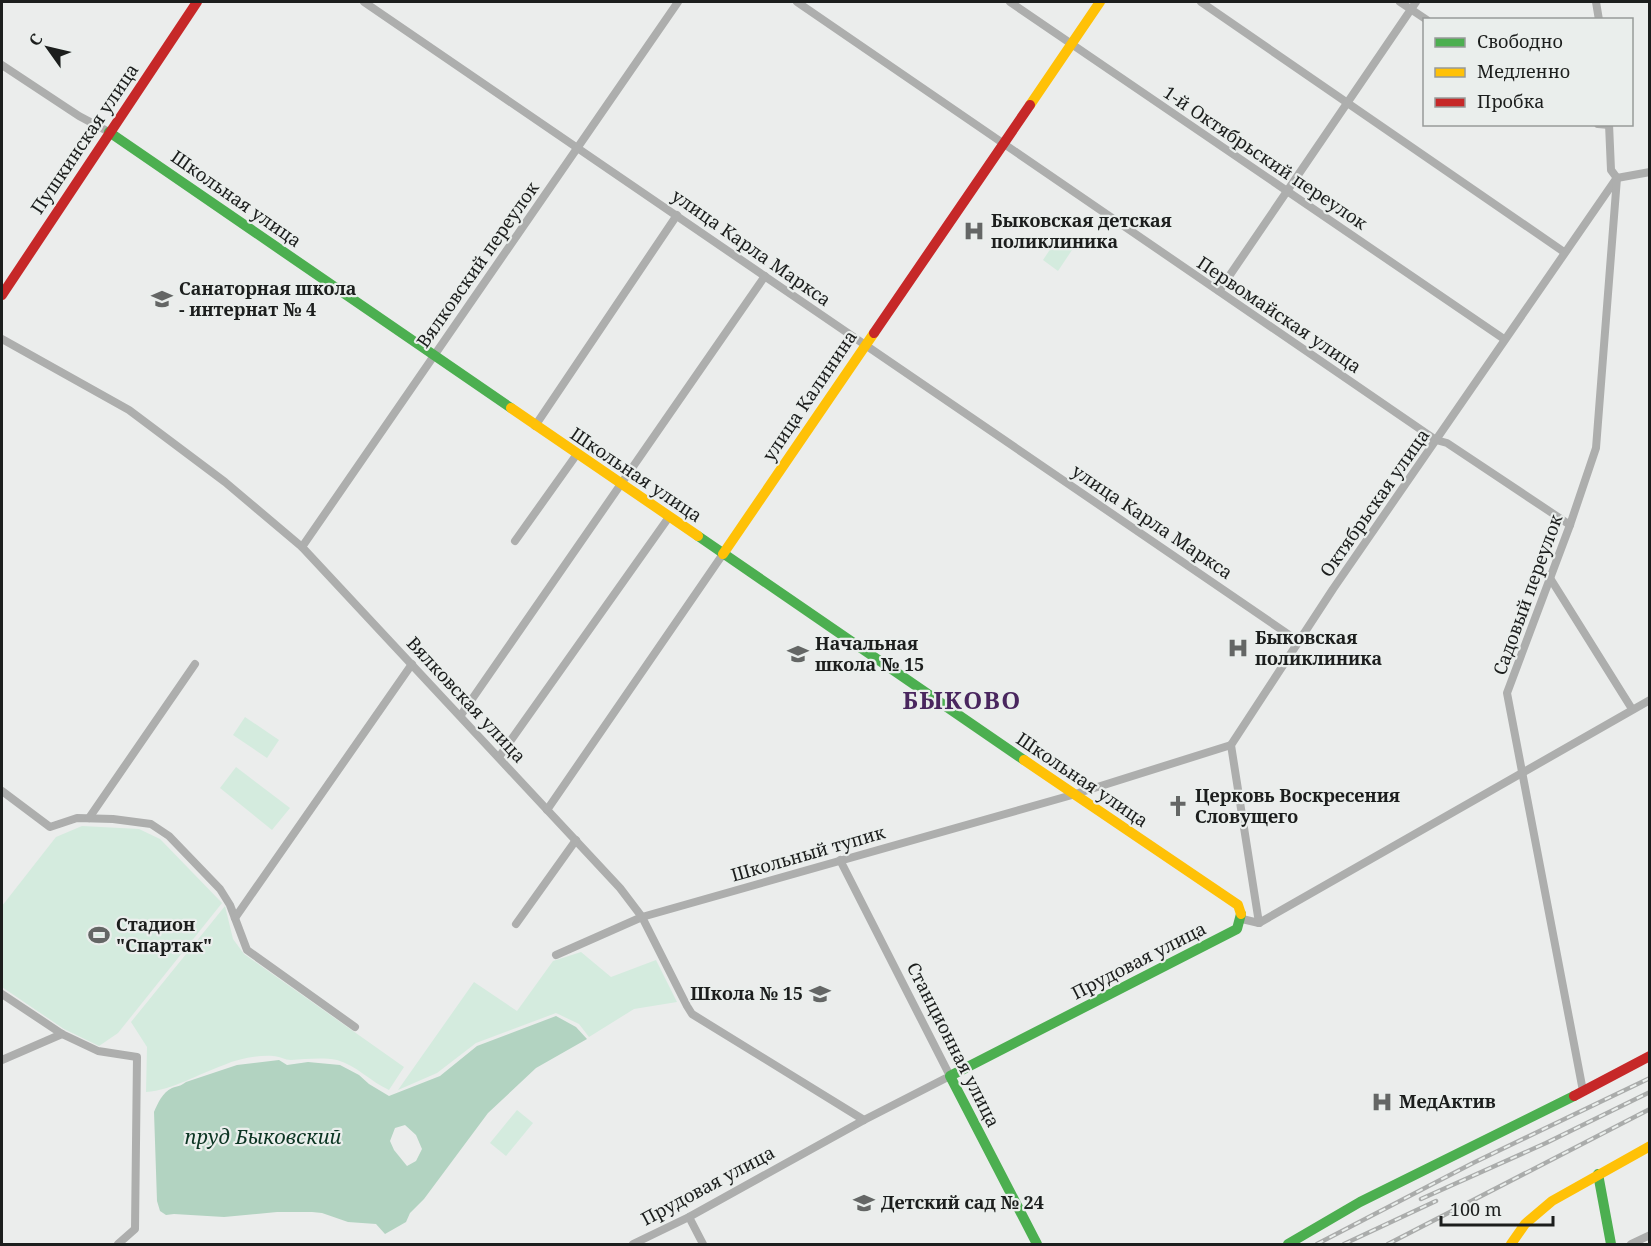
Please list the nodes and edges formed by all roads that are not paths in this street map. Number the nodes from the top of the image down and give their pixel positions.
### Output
1 (197, 2) edge
2 (364, 2) edge
3 (678, 2) edge
4 (796, 2) edge
5 (1010, 2) edge
6 (1100, 2) edge
7 (1202, 2) edge
8 (1400, 2) edge
9 (1595, 2) edge
10 (1414, 5) edge
11 (1425, 18) edge
12 (1599, 18) edge
13 (1071, 44) junction
14 (2, 66) edge
15 (1348, 103) junction
16 (1609, 126) edge
17 (109, 132) junction
18 (1003, 143) junction
19 (579, 147) junction
20 (1650, 172) edge
21 (1617, 178) junction
22 (1287, 191) junction
23 (677, 215) junction
24 (1564, 252) junction
25 (765, 276) junction
26 (1219, 291) junction
27 (2, 296) edge
28 (2, 339) edge
29 (1504, 339) junction
30 (865, 345) junction
31 (433, 356) junction
32 (535, 426) junction
33 (1436, 440) junction
34 (577, 454) junction
35 (620, 483) junction
36 (669, 517) junction
37 (1570, 525) junction
38 (515, 541) dead end
39 (302, 547) junction
40 (723, 554) junction
41 (1550, 578) junction
42 (1298, 641) junction
43 (195, 664) dead end
44 (412, 664) junction
45 (1650, 700) edge
46 (1632, 709) junction
47 (461, 715) junction
48 (1231, 745) junction
49 (499, 757) junction
50 (1523, 771) junction
51 (2, 791) edge
52 (1072, 795) junction
53 (547, 810) junction
54 (89, 818) junction
55 (576, 840) junction
56 (840, 860) junction
57 (642, 917) junction
58 (235, 918) junction
59 (1242, 919) junction
60 (1259, 923) junction
61 (516, 924) dead end
62 (556, 955) dead end
63 (2, 994) edge
64 (355, 1027) dead end
65 (62, 1034) junction
66 (1650, 1056) edge
67 (2, 1059) edge
68 (950, 1076) junction
69 (1583, 1091) junction
70 (864, 1120) junction
71 (1650, 1146) edge
72 (1598, 1174) junction
73 (689, 1217) junction
74 (1650, 1235) edge
75 (118, 1245) edge
76 (633, 1245) edge
77 (703, 1245) edge
78 (1037, 1245) edge
79 (1288, 1245) edge
80 (1511, 1245) edge
81 (1611, 1245) edge
82 (1631, 1245) edge

1 - 17 main road, Пушкинская улица
2 - 19 street, улица Карла Маркса
3 - 19 street, Вялковский переулок
4 - 18 street, Первомайская улица
5 - 13 street, 1-й Октябрьский переулок
6 - 13 main road, улица Калинина
7 - 15 street
8 - 10 street
9 - 12 street
10 - 11 street
10 - 15 street
13 - 18 main road, улица Калинина
13 - 22 street, 1-й Октябрьский переулок
14 - 17 street, Школьная улица
15 - 22 street
15 - 24 street
16 - 21 street
17 - 27 main road, Пушкинская улица
17 - 31 main road, Школьная улица
18 - 26 street, Первомайская улица
18 - 30 main road, улица Калинина
19 - 23 street, улица Карла Маркса
19 - 31 street, Вялковский переулок
20 - 21 street
21 - 24 street, Октябрьская улица
21 - 37 street, Садовый переулок
22 - 26 street
22 - 29 street, 1-й Октябрьский переулок
23 - 25 street, улица Карла Маркса
23 - 32 street
24 - 29 street, Октябрьская улица
25 - 30 street, улица Карла Маркса
25 - 35 street
26 - 33 street, Первомайская улица
28 - 39 street, Вялковская улица
29 - 33 street, Октябрьская улица
30 - 40 main road, улица Калинина
30 - 42 street, улица Карла Маркса
31 - 32 main road, Школьная улица
31 - 39 street, Вялковский переулок
32 - 34 main road, Школьная улица
33 - 37 street, Первомайская улица
33 - 42 street, Октябрьская улица
34 - 35 main road, Школьная улица
34 - 38 street
35 - 36 main road, Школьная улица
35 - 47 street
36 - 40 main road, Школьная улица
36 - 49 street
37 - 41 street, Садовый переулок
39 - 44 street, Вялковская улица
40 - 52 main road, Школьная улица
40 - 53 street, улица Калинина
41 - 46 street
41 - 50 street, Садовый переулок
42 - 48 street, Октябрьская улица
43 - 54 street
44 - 47 street, Вялковская улица
44 - 58 street
45 - 46 street
46 - 50 street
47 - 49 street, Вялковская улица
48 - 52 street, Школьный тупик
48 - 60 street
49 - 53 street, Вялковская улица
50 - 60 street
50 - 69 street, Садовый переулок
51 - 54 street
52 - 56 street, Школьный тупик
52 - 59 main road, Школьная улица
53 - 55 street, Вялковская улица
54 - 58 street
55 - 57 street, Вялковская улица
55 - 61 street
56 - 57 street, Школьный тупик
56 - 68 street, Станционная улица
57 - 62 street, Школьный тупик
57 - 70 street, Вялковская улица
58 - 64 street
59 - 60 street
59 - 68 main road, Прудовая улица
63 - 65 street
65 - 67 street
65 - 75 street
66 - 69 main road
68 - 70 street, Прудовая улица
68 - 78 main road, Станционная улица
69 - 79 main road
70 - 73 street, Прудовая улица
71 - 72 main road
72 - 80 main road
72 - 81 main road
73 - 76 street, Прудовая улица
73 - 77 street
74 - 82 street

